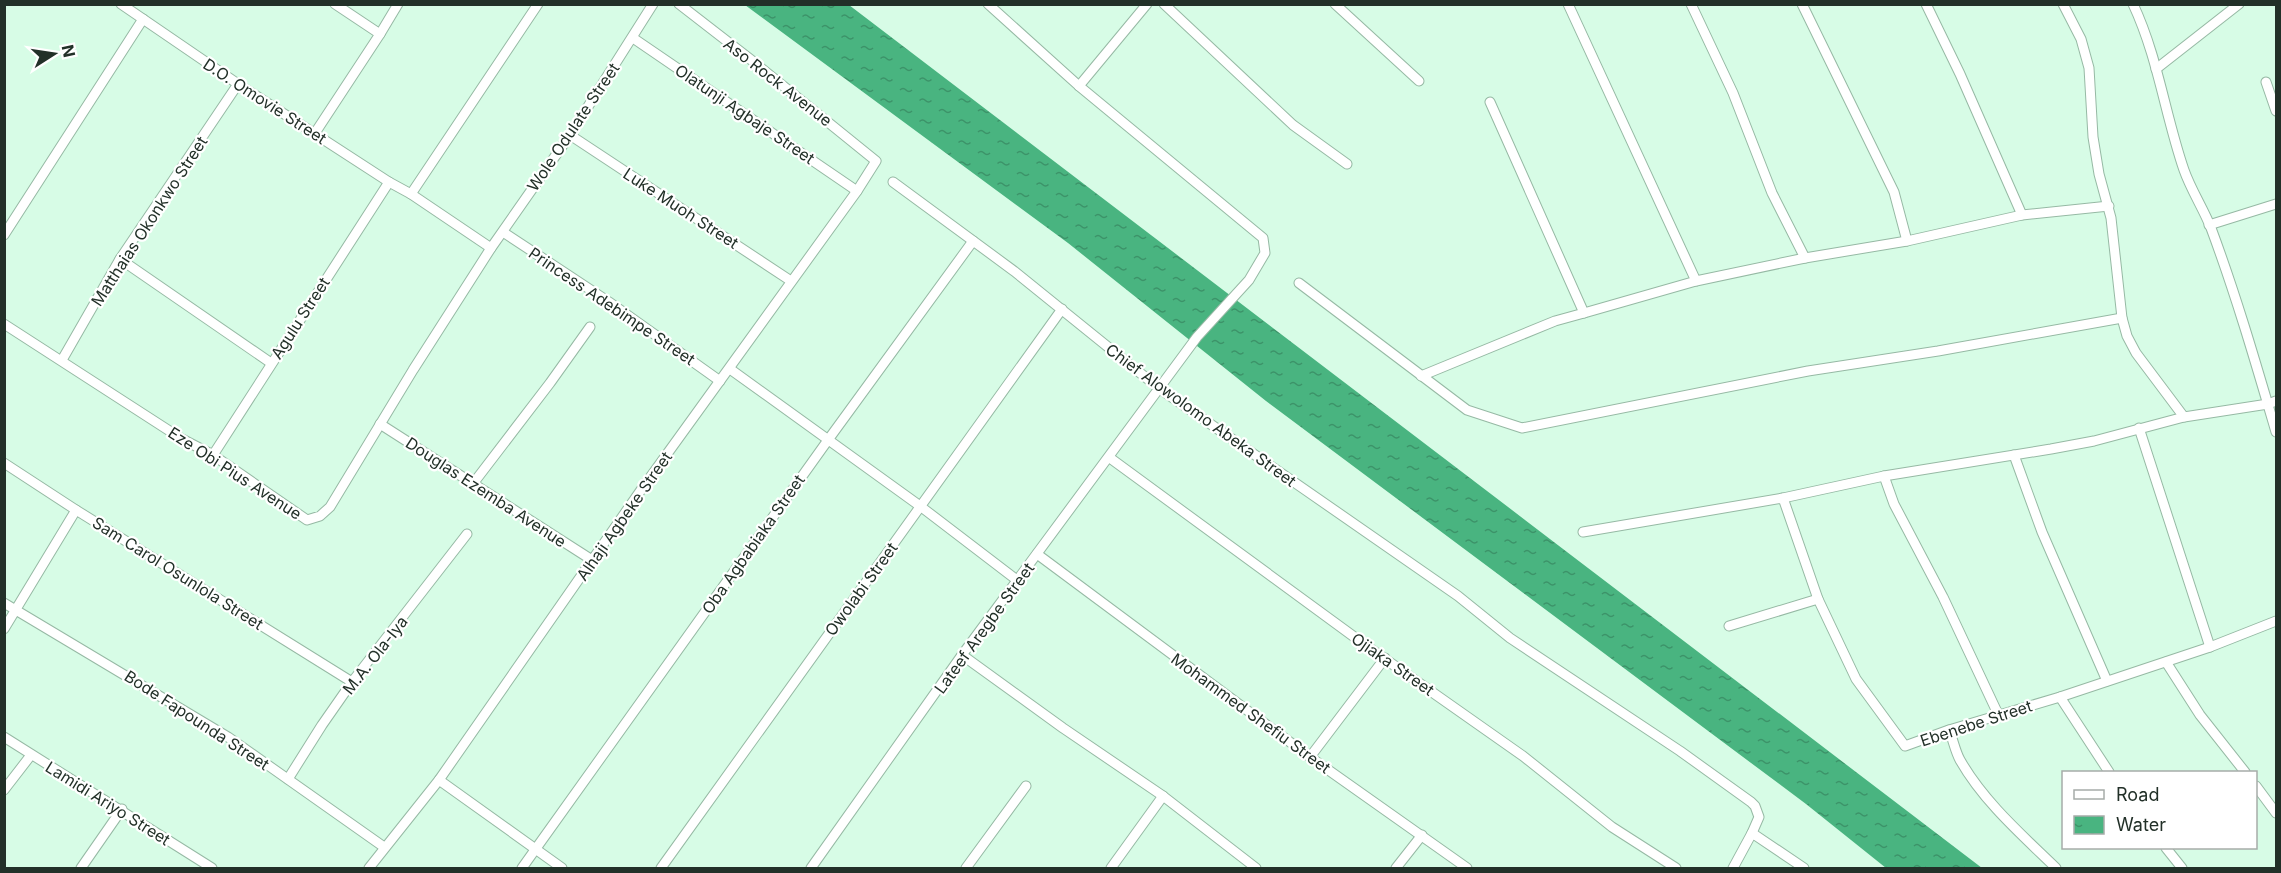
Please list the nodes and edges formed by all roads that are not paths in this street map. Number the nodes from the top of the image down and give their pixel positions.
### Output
1 (121, 4) edge
2 (335, 4) edge
3 (398, 4) edge
4 (538, 4) edge
5 (653, 4) edge
6 (679, 4) edge
7 (1147, 4) edge
8 (1164, 4) edge
9 (1335, 4) edge
10 (1568, 4) edge
11 (1691, 4) edge
12 (1802, 4) edge
13 (1926, 4) edge
14 (2063, 4) edge
15 (2133, 4) edge
16 (2239, 4) edge
17 (992, 6) edge
18 (143, 19) junction
19 (381, 34) junction
20 (633, 38) junction
21 (2156, 69) junction
22 (1419, 81) dead end
23 (2266, 82) dead end
24 (238, 84) junction
25 (1079, 86) junction
26 (1490, 102) dead end
27 (2277, 111) edge
28 (315, 133) junction
29 (570, 135) junction
30 (876, 161) joint
31 (1347, 164) dead end
32 (389, 182) junction
33 (892, 182) dead end
34 (857, 191) junction
35 (411, 194) junction
36 (2277, 204) edge
37 (2109, 206) junction
38 (2022, 215) junction
39 (2210, 225) junction
40 (502, 232) junction
41 (4, 235) edge
42 (973, 241) junction
43 (1907, 241) junction
44 (491, 248) junction
45 (1805, 258) junction
46 (120, 259) junction
47 (791, 281) junction
48 (1696, 281) junction
49 (1299, 284) dead end
50 (1062, 309) junction
51 (1584, 314) junction
52 (2122, 318) junction
53 (4, 324) edge
54 (590, 327) dead end
55 (62, 360) junction
56 (271, 363) junction
57 (730, 369) junction
58 (1421, 376) junction
59 (720, 381) junction
60 (1160, 389) junction
61 (2272, 402) edge
62 (2184, 417) junction
63 (380, 424) junction
64 (2139, 428) junction
65 (2277, 432) edge
66 (828, 440) junction
67 (213, 455) junction
68 (2014, 455) junction
69 (1110, 458) junction
70 (4, 463) edge
71 (1884, 476) junction
72 (472, 484) junction
73 (1783, 498) junction
74 (920, 506) junction
75 (76, 510) junction
76 (1583, 532) dead end
77 (466, 534) dead end
78 (1037, 554) junction
79 (592, 560) junction
80 (1018, 581) junction
81 (1818, 599) junction
82 (4, 603) edge
83 (16, 611) junction
84 (2277, 621) edge
85 (1729, 626) dead end
86 (4, 629) edge
87 (2210, 647) junction
88 (962, 655) junction
89 (1385, 658) junction
90 (2166, 662) junction
91 (2107, 681) junction
92 (352, 682) junction
93 (2060, 696) junction
94 (1998, 714) junction
95 (1949, 729) junction
96 (4, 737) edge
97 (31, 755) junction
98 (1310, 757) junction
99 (2108, 771) edge
100 (2244, 771) edge
101 (288, 779) junction
102 (439, 780) junction
103 (1026, 786) dead end
104 (2257, 787) edge
105 (4, 790) edge
106 (1163, 796) junction
107 (122, 810) junction
108 (2277, 813) edge
109 (1752, 833) junction
110 (1422, 836) junction
111 (384, 847) junction
112 (2167, 849) edge
113 (536, 850) junction
114 (81, 868) edge
115 (212, 868) edge
116 (369, 868) edge
117 (522, 868) edge
118 (562, 868) edge
119 (661, 868) edge
120 (811, 868) edge
121 (966, 868) edge
122 (1111, 868) edge
123 (1254, 868) edge
124 (1396, 868) edge
125 (1467, 868) edge
126 (1676, 868) edge
127 (1733, 868) edge
128 (1804, 868) edge
129 (2056, 868) edge
130 (2182, 868) edge

1 - 18 street, D.O. Omovie Street
2 - 19 street
3 - 19 street
4 - 35 street
5 - 20 street, Wole Odulate Street
6 - 30 street, Aso Rock Avenue
7 - 25 street
8 - 31 street
9 - 22 street
10 - 48 street
11 - 45 street
12 - 43 street
13 - 38 street
14 - 37 street
15 - 21 street
16 - 21 street
17 - 25 street, Lateef Aregbe Street
18 - 24 street, D.O. Omovie Street
18 - 41 street
19 - 28 street
20 - 29 street, Wole Odulate Street
20 - 34 street, Olatunji Agbaje Street
21 - 39 street
23 - 27 street
24 - 28 street, D.O. Omovie Street
24 - 46 street, Matthaias Okonkwo Street
25 - 60 street, Lateef Aregbe Street
26 - 51 street
28 - 32 street, D.O. Omovie Street
29 - 40 street, Wole Odulate Street
29 - 47 street, Luke Muoh Street
30 - 34 street, Alhaji Agbeke Street
32 - 35 street, D.O. Omovie Street
32 - 56 street, Agulu Street
33 - 42 street, Chief Alowolomo Abeka Street
34 - 47 street, Alhaji Agbeke Street
35 - 44 street, D.O. Omovie Street
36 - 39 street
37 - 38 street
37 - 52 street
38 - 43 street
39 - 61 street
40 - 44 street, Wole Odulate Street
40 - 59 street, Princess Adebimpe Street
42 - 50 street, Chief Alowolomo Abeka Street
42 - 66 street, Oba Agbabiaka Street
43 - 45 street
44 - 63 street, Eze Obi Pius Avenue
45 - 48 street
46 - 55 street, Matthaias Okonkwo Street
46 - 56 street
47 - 57 street, Alhaji Agbeke Street
48 - 51 street
49 - 58 street
50 - 60 street, Chief Alowolomo Abeka Street
50 - 74 street, Owolabi Street
51 - 58 street
52 - 58 street
52 - 62 street
53 - 55 street, Eze Obi Pius Avenue
54 - 72 street
55 - 67 street, Eze Obi Pius Avenue
56 - 67 street, Agulu Street
57 - 59 street, Alhaji Agbeke Street
57 - 66 street
59 - 79 street, Alhaji Agbeke Street
60 - 69 street, Lateef Aregbe Street
60 - 109 street, Chief Alowolomo Abeka Street
61 - 62 street
61 - 65 street
62 - 64 street
63 - 67 street, Eze Obi Pius Avenue
63 - 72 street, Douglas Ezemba Avenue
64 - 68 street
64 - 87 street
66 - 74 street
66 - 113 street, Oba Agbabiaka Street
68 - 71 street
68 - 91 street
69 - 78 street, Lateef Aregbe Street
69 - 89 street, Ojiaka Street
70 - 75 street, Sam Carol Osunlola Street
71 - 73 street
71 - 94 street
72 - 79 street, Douglas Ezemba Avenue
73 - 76 street
73 - 81 street, Ebenebe Street
74 - 80 street
74 - 119 street, Owolabi Street
75 - 83 street
75 - 92 street, Sam Carol Osunlola Street
77 - 92 street, M.A. Ola-Iya
78 - 80 street, Lateef Aregbe Street
78 - 98 street, Mohammed Shefiu Street
79 - 102 street, Alhaji Agbeke Street
80 - 88 street, Lateef Aregbe Street
81 - 85 street
81 - 95 street, Ebenebe Street
82 - 83 street, Bode Fapounda Street
83 - 86 street
83 - 101 street, Bode Fapounda Street
84 - 87 street, Ebenebe Street
87 - 90 street, Ebenebe Street
88 - 106 street
88 - 120 street, Lateef Aregbe Street
89 - 98 street
89 - 126 street, Ojiaka Street
90 - 91 street, Ebenebe Street
90 - 100 street
91 - 93 street, Ebenebe Street
92 - 101 street, M.A. Ola-Iya
93 - 94 street, Ebenebe Street
93 - 99 street
94 - 95 street, Ebenebe Street
95 - 129 street
96 - 97 street, Lamidi Ariyo Street
97 - 105 street
97 - 107 street, Lamidi Ariyo Street
98 - 110 street, Mohammed Shefiu Street
101 - 111 street, Bode Fapounda Street
102 - 111 street, Alhaji Agbeke Street
102 - 113 street
103 - 121 street
104 - 108 street
106 - 122 street
106 - 123 street
107 - 114 street
107 - 115 street, Lamidi Ariyo Street
109 - 127 street
109 - 128 street
110 - 124 street
110 - 125 street, Mohammed Shefiu Street
111 - 116 street, Alhaji Agbeke Street
112 - 130 street
113 - 117 street, Oba Agbabiaka Street
113 - 118 street

